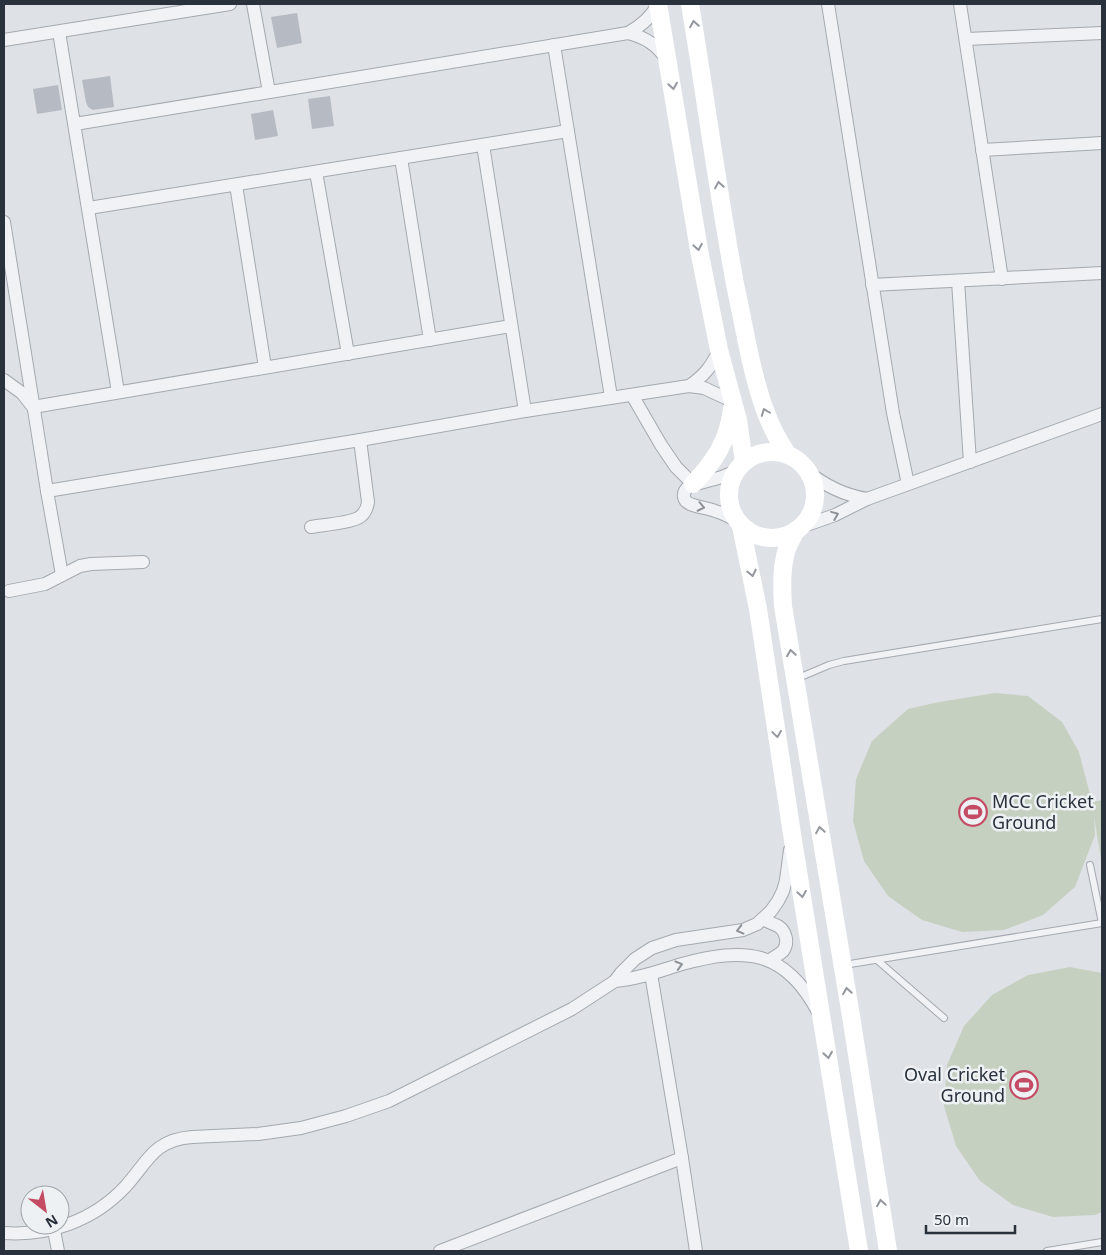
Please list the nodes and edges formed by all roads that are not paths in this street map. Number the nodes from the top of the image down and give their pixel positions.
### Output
1 (230, 4) edge
2 (253, 4) edge
3 (658, 4) edge
4 (690, 4) edge
5 (828, 4) edge
6 (960, 4) edge
7 (59, 32) junction
8 (1102, 33) edge
9 (628, 34) junction
10 (4, 40) edge
11 (966, 40) junction
12 (554, 46) junction
13 (669, 63) junction
14 (269, 92) junction
15 (75, 124) junction
16 (568, 132) junction
17 (1102, 143) edge
18 (483, 145) junction
19 (982, 150) junction
20 (401, 158) junction
21 (316, 172) junction
22 (236, 185) junction
23 (89, 208) junction
24 (4, 222) edge
25 (1102, 273) edge
26 (1002, 279) junction
27 (958, 281) junction
28 (872, 285) junction
29 (512, 326) junction
30 (430, 340) junction
31 (719, 350) junction
32 (348, 354) junction
33 (266, 368) junction
34 (4, 380) edge
35 (689, 386) junction
36 (118, 392) junction
37 (632, 394) junction
38 (611, 397) junction
39 (732, 401) junction
40 (33, 406) junction
41 (525, 411) junction
42 (1102, 414) edge
43 (360, 440) junction
44 (788, 455) junction
45 (970, 462) junction
46 (740, 467) junction
47 (807, 471) junction
48 (693, 484) junction
49 (908, 484) junction
50 (47, 491) junction
51 (867, 499) junction
52 (739, 523) junction
53 (311, 527) dead end
54 (798, 529) junction
55 (143, 562) dead end
56 (62, 575) junction
57 (9, 591) dead end
58 (1102, 619) edge
59 (795, 680) junction
60 (792, 834) junction
61 (1090, 865) dead end
62 (763, 919) junction
63 (1102, 923) edge
64 (770, 960) junction
65 (877, 960) junction
66 (842, 966) junction
67 (651, 974) junction
68 (615, 981) junction
69 (944, 1018) dead end
70 (823, 1025) junction
71 (682, 1158) junction
72 (70, 1224) edge
73 (4, 1232) edge
74 (20, 1233) edge
75 (55, 1235) edge
76 (1102, 1242) edge
77 (58, 1251) edge
78 (440, 1251) edge
79 (696, 1251) edge
80 (859, 1251) edge
81 (888, 1251) edge
82 (1047, 1251) edge

1 - 7 street
2 - 14 street
3 - 9 street
3 - 13 street
44 -> 4 street
5 - 28 street
6 - 11 street
7 - 10 street
7 - 15 street
8 - 11 street
9 - 12 street
9 - 13 street
11 - 19 street
12 - 14 street
12 - 16 street
13 -> 31 street
14 - 15 street
15 - 23 street
16 - 18 street
16 - 38 street
17 - 19 street
18 - 20 street
18 - 29 street
19 - 26 street
20 - 21 street
20 - 30 street
21 - 22 street
21 - 32 street
22 - 23 street
22 - 33 street
23 - 36 street
24 - 40 street
25 - 26 street
26 - 27 street
27 - 28 street
27 - 45 street
28 - 49 street
29 - 30 street
29 - 41 street
30 - 32 street
31 - 35 street
31 - 39 street
32 - 33 street
33 - 36 street
34 - 40 street
35 - 37 street
35 - 39 street
36 - 40 street
37 - 38 street
37 - 48 street
38 - 41 street
39 - 46 street
39 - 48 street
40 - 50 street
41 - 43 street
42 - 45 street
43 - 50 street
43 - 53 street
44 - 46 street
44 - 47 street
45 - 49 street
46 - 48 street
46 - 52 street
47 - 51 street
47 - 54 street
48 -> 52 street
49 - 51 street
50 - 56 street
54 -> 51 street
52 - 54 street
52 -> 60 street
59 -> 54 street
55 - 56 street
56 - 57 street
58 - 59 lane
66 -> 59 street
60 - 62 street
60 -> 70 street
61 - 63 lane
62 - 64 street
62 -> 68 street
63 - 65 lane
67 -> 64 street
64 - 70 street
65 - 66 lane
65 - 69 lane
81 -> 66 street
67 - 68 street
67 - 71 street
68 - 72 street
70 -> 80 street
71 - 78 street
71 - 79 street
73 - 74 street
75 - 77 street
76 - 82 lane

